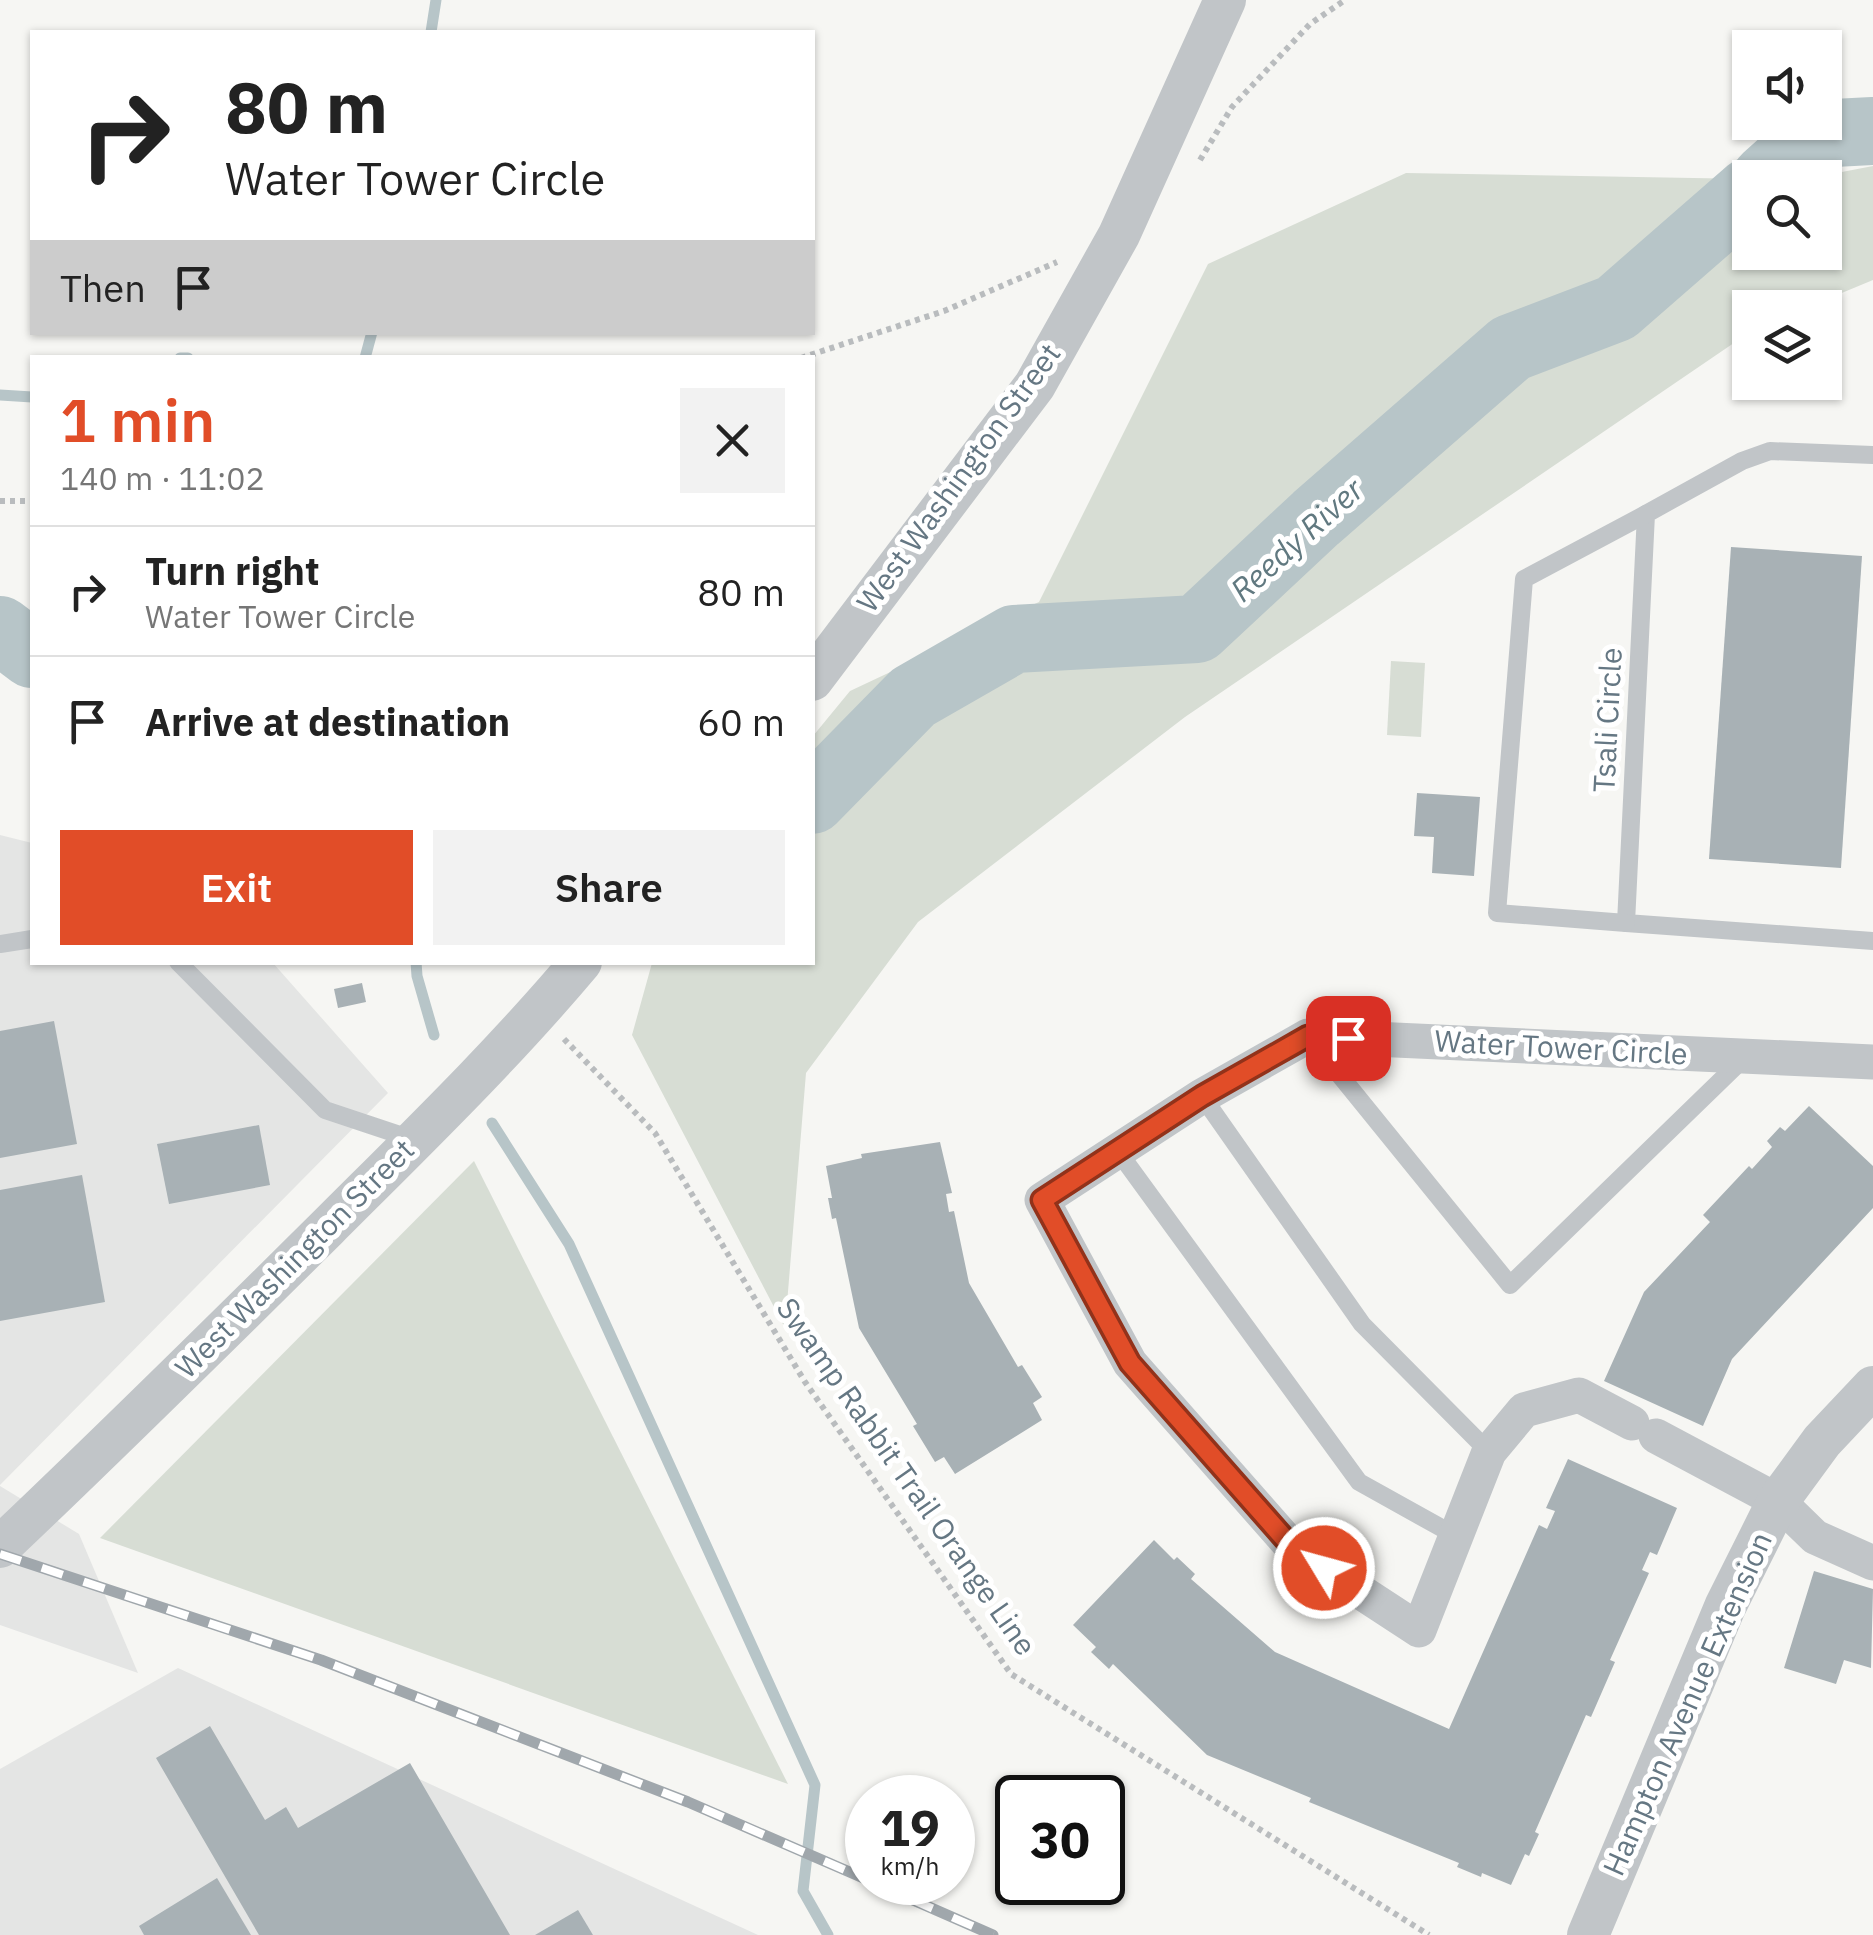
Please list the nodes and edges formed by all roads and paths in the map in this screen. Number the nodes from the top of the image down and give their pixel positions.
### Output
1 (1225, 0) edge
2 (1346, 0) edge
3 (1196, 167) dead end
4 (1064, 258) dead end
5 (810, 355) edge
6 (1873, 455) edge
7 (0, 501) edge
8 (30, 501) edge
9 (1646, 514) junction
10 (815, 676) edge
11 (1626, 923) junction
12 (30, 939) edge
13 (1873, 941) edge
14 (0, 944) edge
15 (181, 965) edge
16 (578, 965) edge
17 (538, 1013) junction
18 (1308, 1036) junction
19 (1746, 1056) junction
20 (1873, 1062) edge
21 (1202, 1096) junction
22 (415, 1140) junction
23 (1117, 1150) junction
24 (1873, 1386) edge
25 (1489, 1452) junction
26 (1778, 1501) junction
27 (1456, 1536) junction
28 (0, 1547) edge
29 (1873, 1563) edge
30 (1429, 1935) edge
31 (1588, 1935) edge

1 - 10 street, West Washington Street
2 - 3 path
4 - 5 path
6 - 9 lane
7 - 8 path
9 - 11 lane, Tsali Circle
9 - 11 lane
11 - 13 lane
12 - 14 lane
15 - 22 lane
16 - 17 street, West Washington Street
17 - 22 street, West Washington Street
17 - 30 path, Swamp Rabbit Trail Orange Line
18 - 19 street, Water Tower Circle
18 - 19 lane
18 - 21 street
19 - 20 street, Water Tower Circle
21 - 23 street
21 - 25 lane
22 - 28 street, West Washington Street
23 - 27 lane
23 - 27 street
24 - 26 street, Hampton Avenue Extension
25 - 26 street
25 - 27 street
26 - 29 street
26 - 31 street, Hampton Avenue Extension

